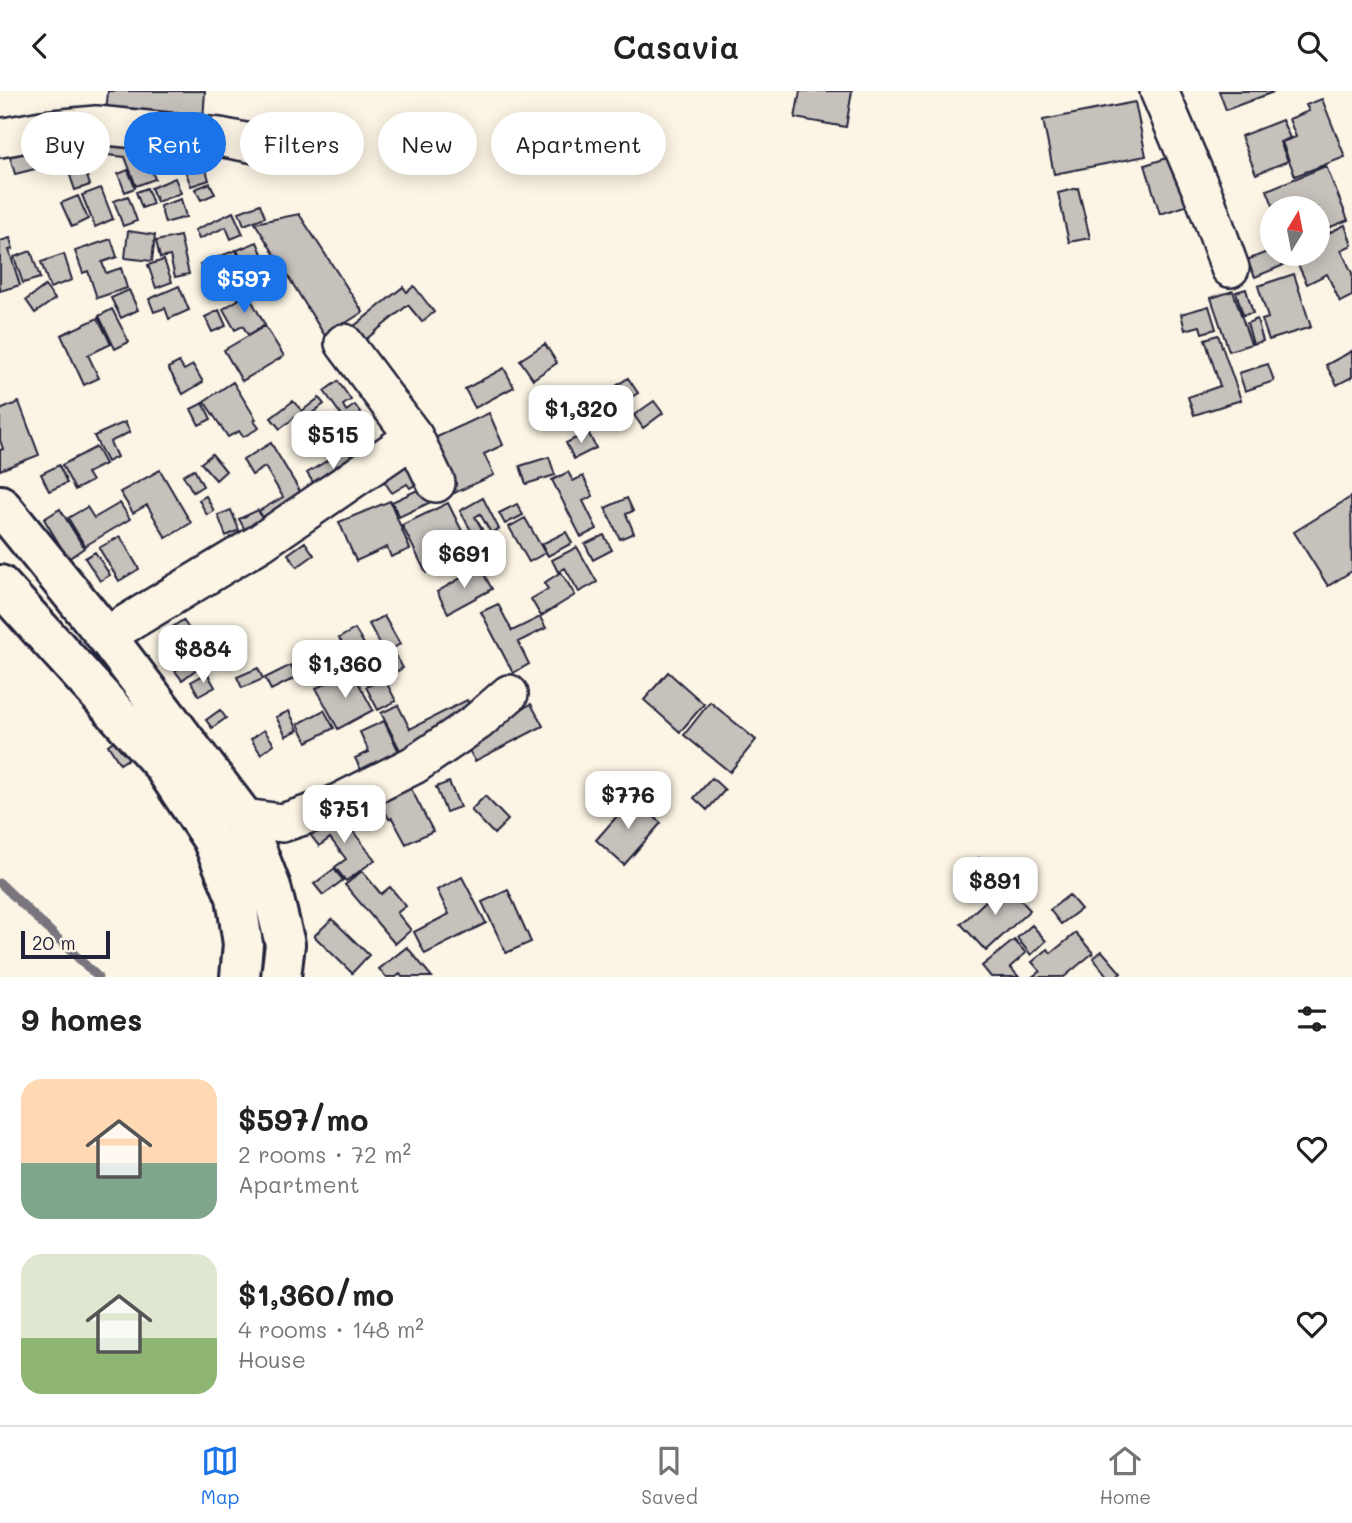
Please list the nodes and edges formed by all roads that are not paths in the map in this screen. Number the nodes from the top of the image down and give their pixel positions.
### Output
1 (1159, 91) edge
2 (0, 138) edge
3 (240, 141) edge
4 (1230, 268) dead end
5 (344, 343) dead end
6 (414, 437) junction
7 (436, 483) dead end
8 (0, 505) edge
9 (0, 585) edge
10 (106, 636) junction
11 (509, 694) dead end
12 (244, 818) junction
13 (240, 977) edge
14 (281, 977) edge

1 - 4 street
2 - 3 street
5 - 6 street
6 - 7 street
6 - 10 street
8 - 10 main road
9 - 13 main road
10 - 12 main road
11 - 12 street
12 - 14 main road

